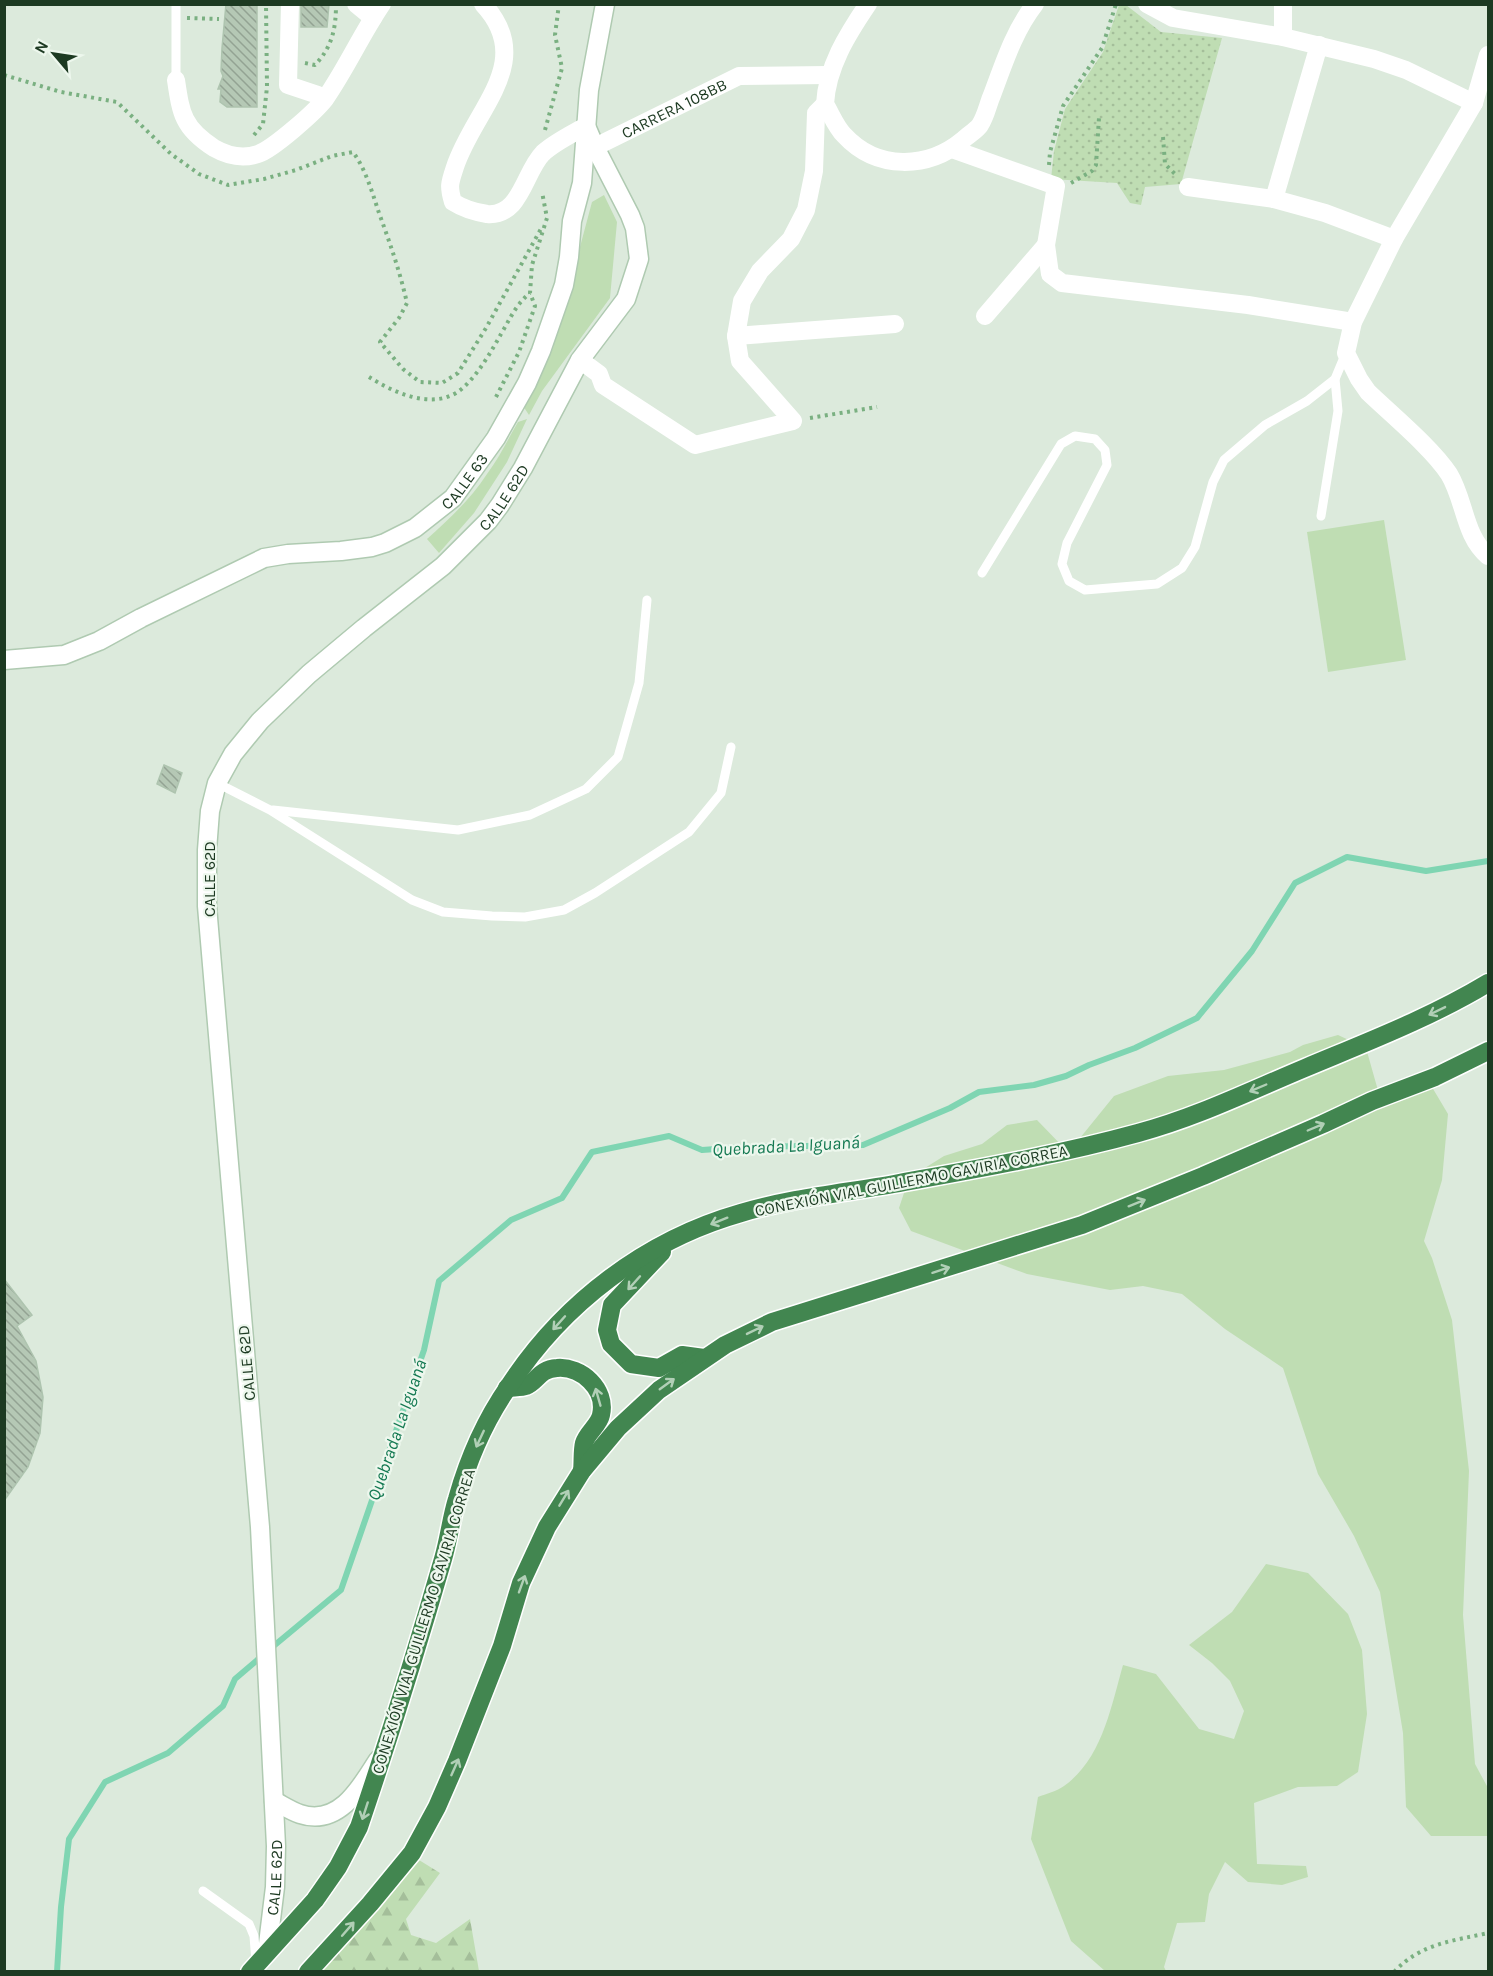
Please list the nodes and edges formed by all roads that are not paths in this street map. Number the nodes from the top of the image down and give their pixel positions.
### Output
1 (176, 4) edge
2 (290, 4) edge
3 (356, 4) edge
4 (483, 4) edge
5 (605, 4) edge
6 (868, 4) edge
7 (1035, 4) edge
8 (1147, 4) edge
9 (1283, 4) edge
10 (377, 11) edge
11 (1283, 37) junction
12 (1319, 45) junction
13 (1488, 55) edge
14 (829, 75) junction
15 (176, 80) joint
16 (324, 100) junction
17 (1474, 103) junction
18 (825, 104) junction
19 (586, 126) junction
20 (595, 147) junction
21 (952, 149) junction
22 (1188, 187) road end
23 (1274, 199) junction
24 (1394, 239) junction
25 (1046, 244) junction
26 (985, 316) dead end
27 (1353, 322) junction
28 (895, 324) dead end
29 (736, 336) junction
30 (1346, 353) junction
31 (580, 360) junction
32 (1335, 379) junction
33 (1321, 516) dead end
34 (1488, 556) edge
35 (982, 573) dead end
36 (647, 600) dead end
37 (4, 660) edge
38 (731, 747) dead end
39 (217, 783) junction
40 (270, 810) junction
41 (1488, 983) edge
42 (1488, 1051) edge
43 (673, 1239) junction
44 (704, 1358) junction
45 (507, 1388) junction
46 (582, 1471) junction
47 (385, 1750) junction
48 (273, 1793) junction
49 (203, 1892) dead end
50 (258, 1963) edge
51 (308, 1971) edge

1 - 15 lane
2 - 16 street
3 - 10 street
4 - 19 street
5 - 19 street, CALLE 63
6 - 14 street
7 - 21 street
8 - 11 street
9 - 11 street
10 - 16 street
11 - 12 street
12 - 17 street
12 - 23 street
13 - 17 street
14 - 18 street
14 - 20 street, CARRERA 108BB
15 - 16 street
17 - 24 street
18 - 21 street
18 - 29 street
19 - 20 street, CALLE 62D
19 - 37 street, CALLE 63
20 - 31 street, CALLE 62D
21 - 25 street
22 - 23 street
23 - 24 street
24 - 27 street
25 - 26 street
25 - 27 street
27 - 30 street
28 - 29 street
29 - 31 street
30 - 32 lane
30 - 34 street
31 - 39 street, CALLE 62D
32 - 33 lane
32 - 35 lane
36 - 40 lane
38 - 40 lane
39 - 40 lane
39 - 48 street, CALLE 62D
41 -> 43 highway, CONEXIÓN VIAL GUILLERMO GAVIRIA CORREA
44 -> 42 highway
43 -> 44 highway
43 -> 45 highway, CONEXIÓN VIAL GUILLERMO GAVIRIA CORREA
46 -> 44 highway
46 -> 45 highway
45 -> 47 highway, CONEXIÓN VIAL GUILLERMO GAVIRIA CORREA
51 -> 46 highway
47 - 48 street
47 -> 50 highway, CONEXIÓN VIAL GUILLERMO GAVIRIA CORREA
48 - 50 street, CALLE 62D
49 - 50 lane

